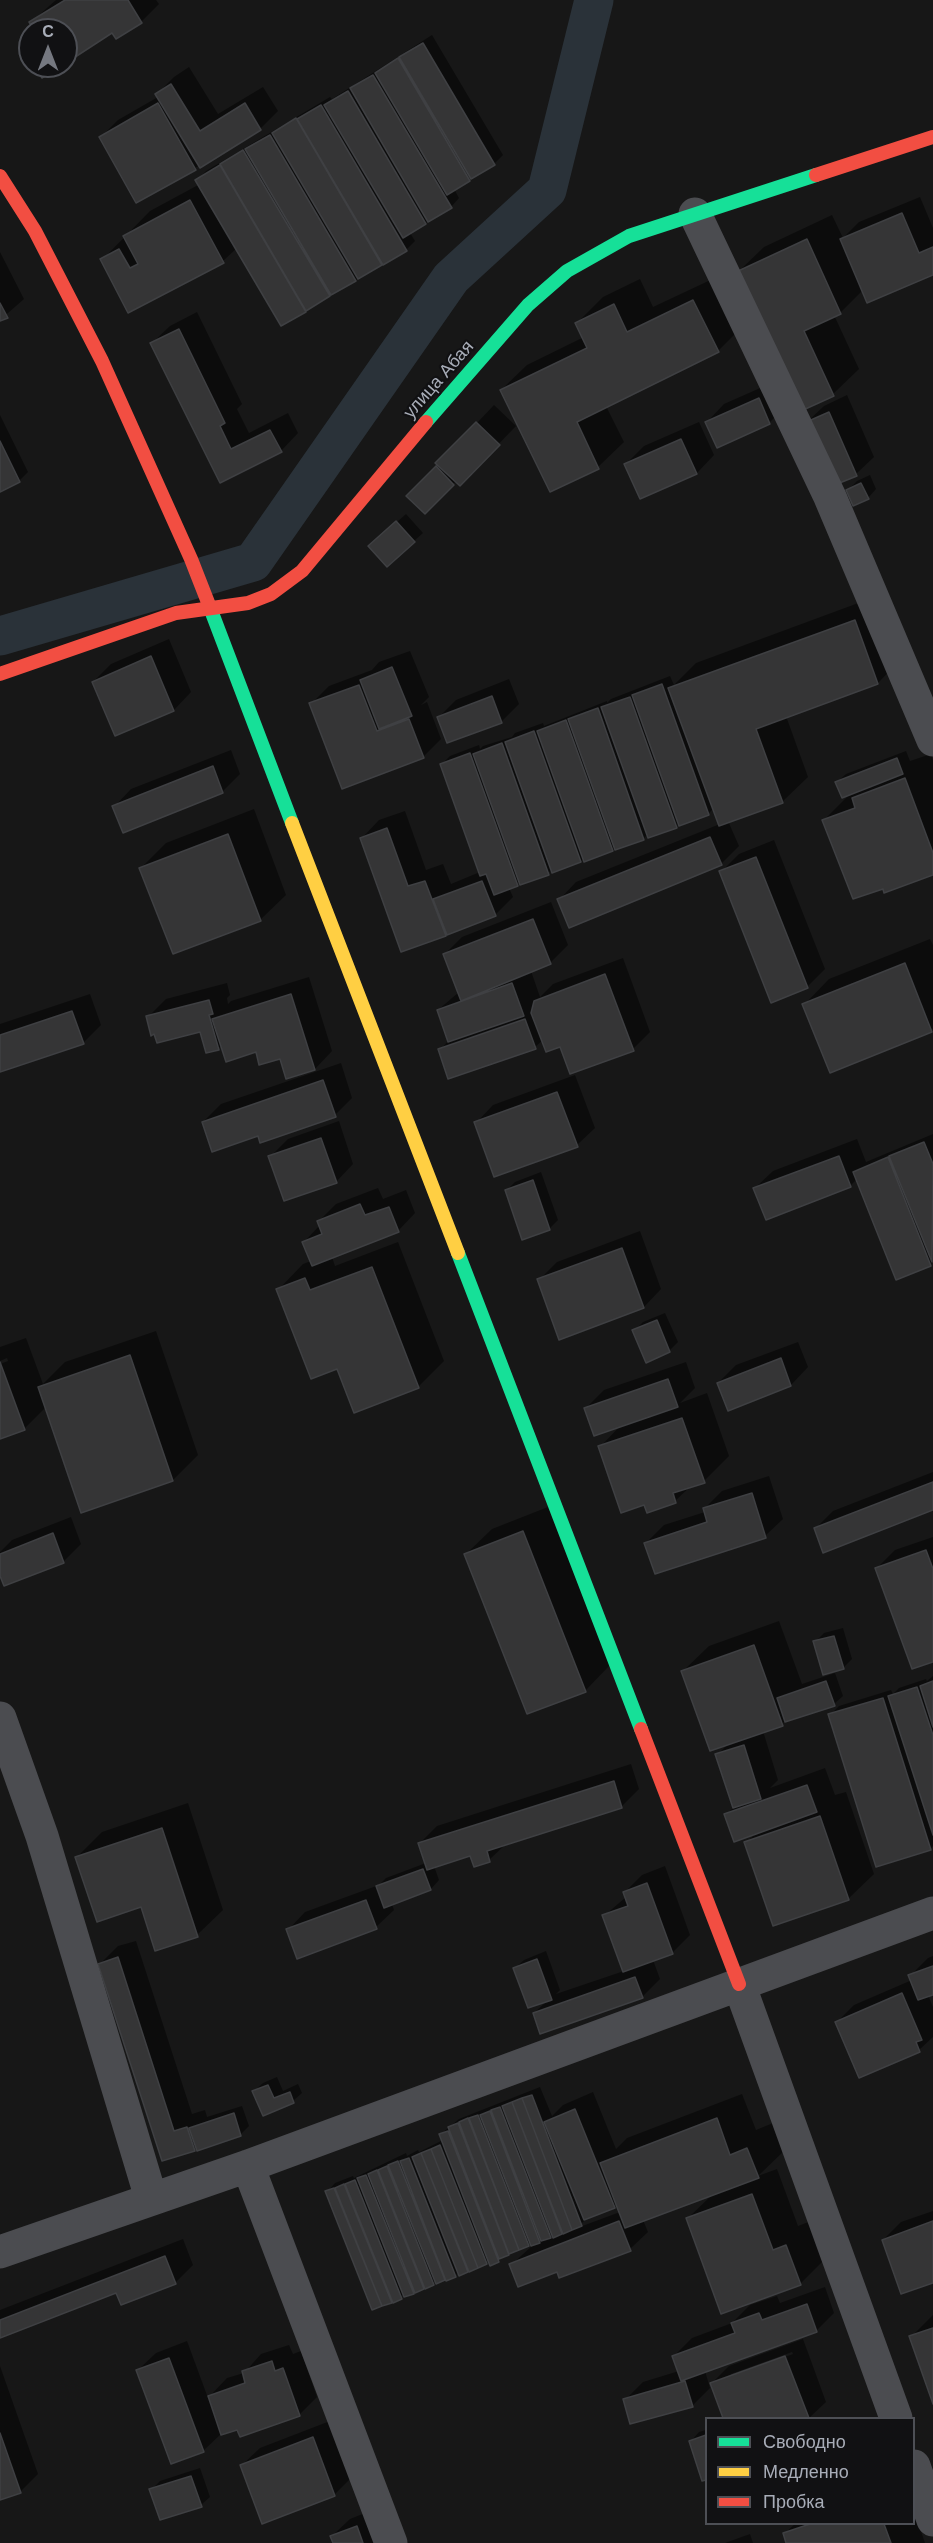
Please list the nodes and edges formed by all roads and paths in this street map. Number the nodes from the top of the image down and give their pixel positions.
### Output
1 (933, 137) edge
2 (0, 176) edge
3 (695, 214) junction
4 (209, 608) junction
5 (0, 674) edge
6 (933, 740) edge
7 (0, 1719) edge
8 (933, 1913) edge
9 (739, 1984) junction
10 (248, 2166) junction
11 (151, 2198) junction
12 (0, 2252) edge
13 (896, 2417) edge
14 (915, 2469) edge
15 (933, 2520) edge
16 (392, 2543) edge

1 - 3 main road, улица Абая
2 - 4 main road
3 - 4 main road, улица Абая
3 - 6 street
4 - 5 main road, улица Абая
4 - 9 main road
7 - 11 street
8 - 9 street
9 - 10 street
9 - 13 street
10 - 11 street
10 - 16 street
11 - 12 street
14 - 15 street

